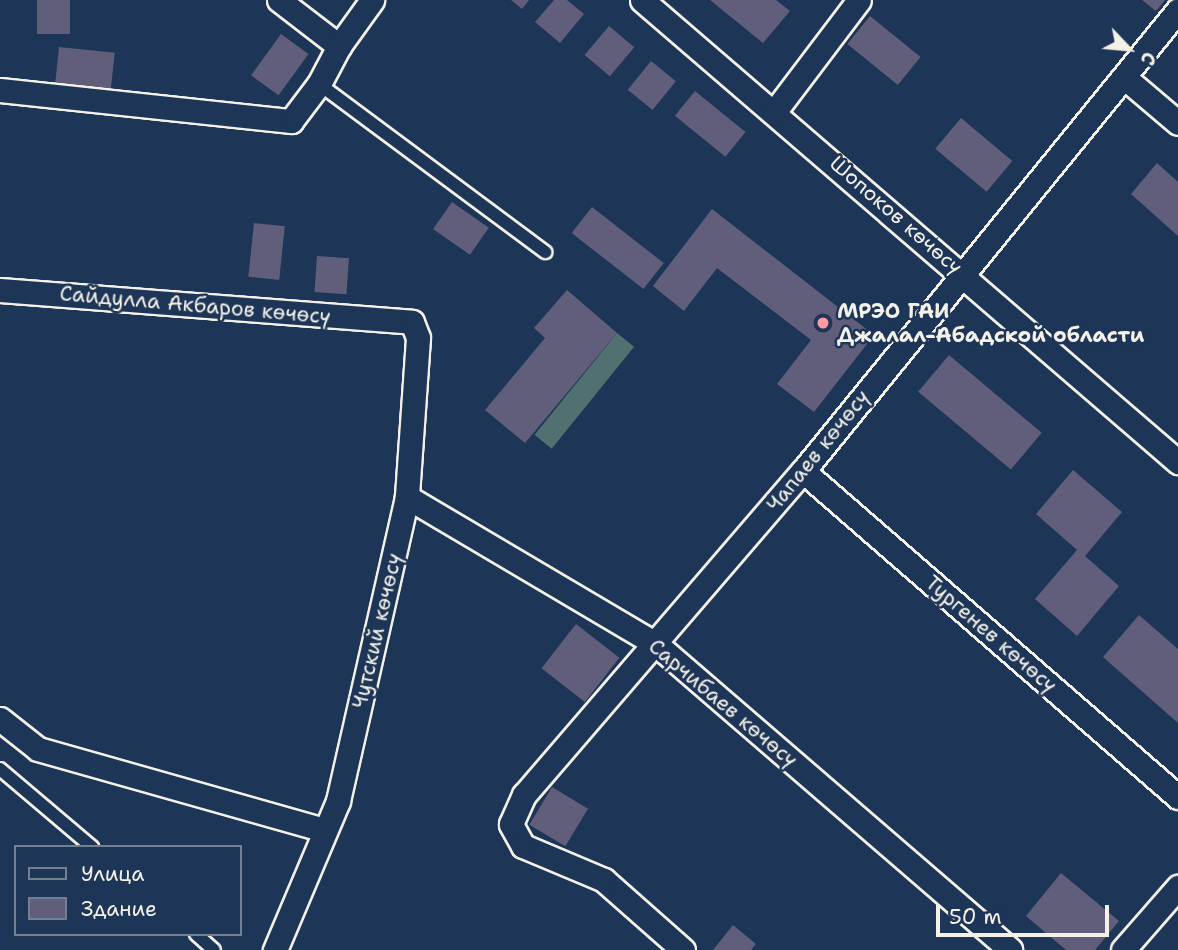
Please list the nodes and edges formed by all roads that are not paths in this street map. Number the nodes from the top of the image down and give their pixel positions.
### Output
1 (279, 0) edge
2 (372, 0) edge
3 (642, 0) edge
4 (859, 0) edge
5 (1178, 10) edge
6 (339, 46) junction
7 (1124, 77) junction
8 (319, 84) junction
9 (0, 90) edge
10 (775, 111) junction
11 (1178, 123) edge
12 (545, 252) dead end
13 (963, 272) junction
14 (0, 290) edge
15 (390, 321) joint
16 (1178, 462) edge
17 (803, 471) junction
18 (407, 497) junction
19 (656, 644) junction
20 (0, 719) edge
21 (0, 769) edge
22 (1178, 797) edge
23 (326, 830) junction
24 (90, 845) edge
25 (1178, 887) edge
26 (198, 936) edge
27 (279, 948) edge
28 (214, 950) edge
29 (683, 950) edge
30 (1010, 950) edge
31 (1123, 950) edge

1 - 6 street
2 - 6 street
3 - 10 street, Шопоков көчөсү
4 - 10 street
5 - 7 street, Чапаев көчөсү
6 - 8 street
7 - 11 street
7 - 13 street, Чапаев көчөсү
8 - 9 street
8 - 12 lane
10 - 13 street, Шопоков көчөсү
13 - 16 street, Шопоков көчөсү
13 - 17 street, Чапаев көчөсү
14 - 15 street, Сайдулла Акбаров көчөсү
15 - 18 street, Чутский көчөсү
17 - 19 street, Чапаев көчөсү
17 - 22 street, Тургенев көчөсү
18 - 19 street, Сарчибаев көчөсү
18 - 23 street, Чутский көчөсү
19 - 29 street, Чапаев көчөсү
19 - 30 street, Сарчибаев көчөсү
20 - 23 street
21 - 24 lane
23 - 27 street, Чутский көчөсү
25 - 31 street
26 - 28 lane

